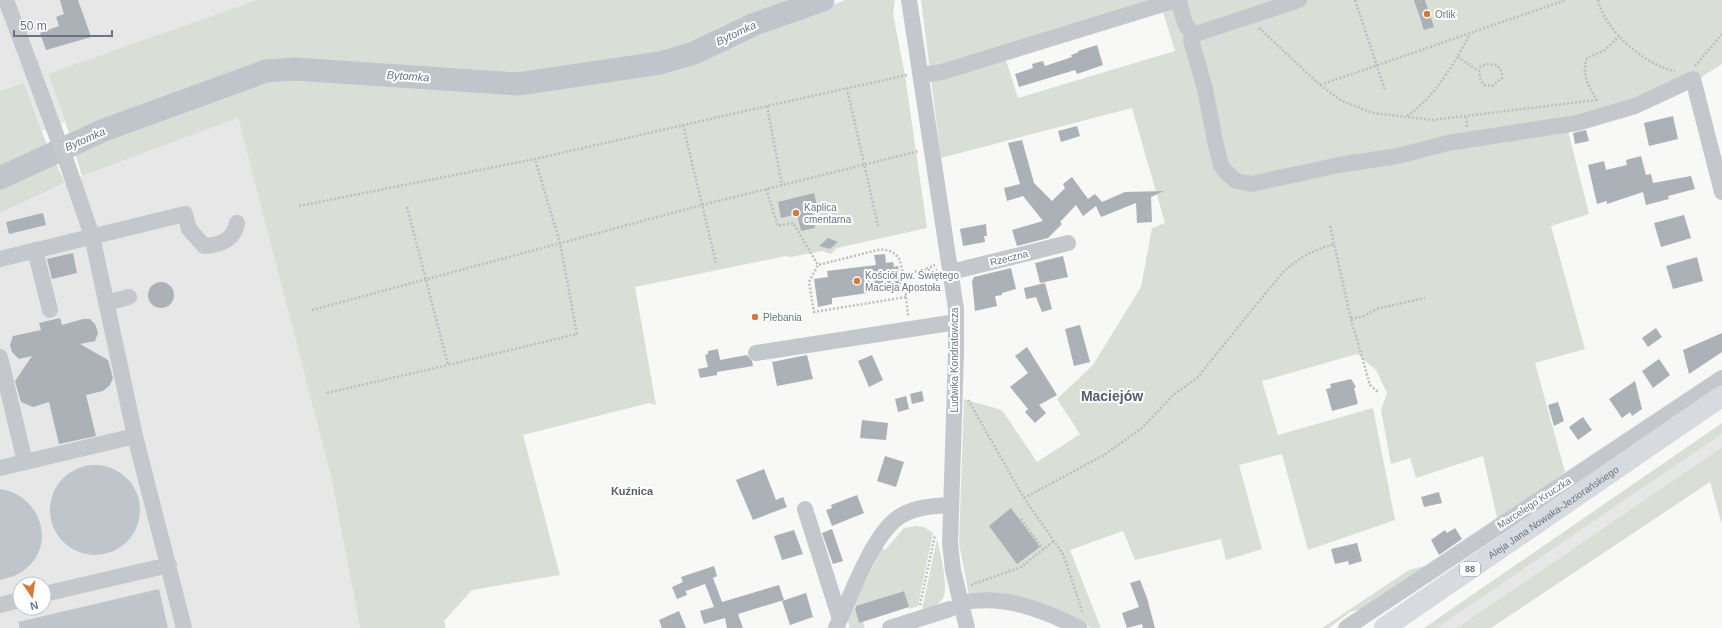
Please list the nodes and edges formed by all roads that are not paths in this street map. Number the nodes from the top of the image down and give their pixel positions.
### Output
1 (6, 0) edge
2 (909, 0) edge
3 (1177, 0) edge
4 (1299, 0) edge
5 (1192, 32) junction
6 (921, 75) junction
7 (1722, 192) edge
8 (237, 223) dead end
9 (92, 236) junction
10 (1068, 243) dead end
11 (35, 250) junction
12 (0, 259) edge
13 (944, 271) junction
14 (129, 297) dead end
15 (106, 302) junction
16 (50, 310) dead end
17 (956, 322) junction
18 (756, 353) dead end
19 (0, 357) edge
20 (1722, 378) edge
21 (1722, 396) edge
22 (1722, 412) edge
23 (135, 436) junction
24 (26, 462) junction
25 (0, 468) edge
26 (951, 505) junction
27 (805, 509) dead end
28 (169, 565) junction
29 (52, 592) edge
30 (12, 602) edge
31 (0, 605) edge
32 (956, 606) junction
33 (838, 624) edge
34 (1082, 624) edge
35 (184, 628) edge
36 (890, 628) edge
37 (967, 628) edge
38 (1346, 628) edge
39 (1384, 628) edge
40 (1407, 628) edge

1 - 9 street
2 - 6 street, Ludwika Kondratowicza
3 - 5 street
3 - 6 street
4 - 5 street
5 - 7 street
6 - 13 street, Ludwika Kondratowicza
8 - 9 street
9 - 11 street
9 - 15 street
10 - 13 street, Rzeczna
11 - 12 street
11 - 16 street
13 - 17 street, Ludwika Kondratowicza
14 - 15 street
15 - 23 street
17 - 18 street
17 - 26 street, Ludwika Kondratowicza
19 - 24 street
20 - 38 street, Marcelego Kruczka
21 - 39 main road, Aleja Jana Nowaka-Jeziorańskiego / 88
22 - 40 main road, Aleja Jana Nowaka-Jeziorańskiego / 88
23 - 24 street
23 - 28 street
24 - 25 street
26 - 32 street, Ludwika Kondratowicza
26 - 33 street
27 - 33 street
28 - 29 street
28 - 35 street
30 - 31 street
32 - 34 street
32 - 36 street
32 - 37 street, Ludwika Kondratowicza

